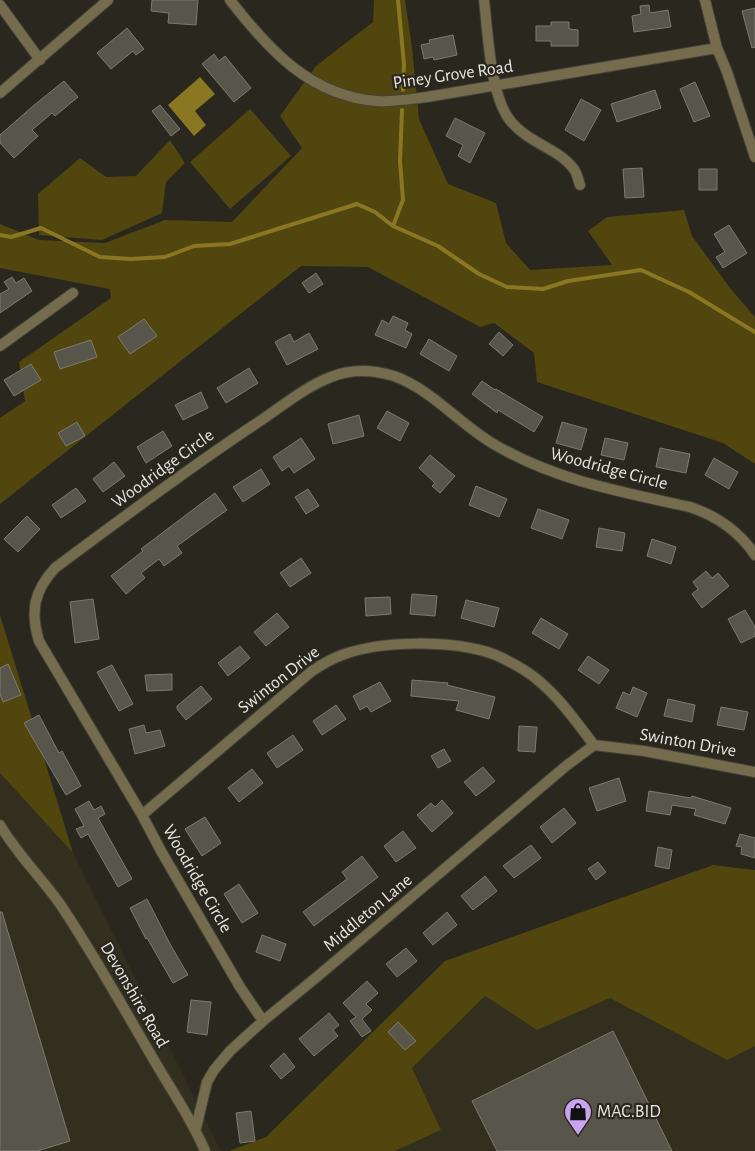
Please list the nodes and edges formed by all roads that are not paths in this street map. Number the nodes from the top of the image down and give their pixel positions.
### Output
1 (108, 0) edge
2 (230, 0) edge
3 (484, 0) edge
4 (706, 0) edge
5 (0, 5) edge
6 (716, 48) junction
7 (40, 60) junction
8 (495, 86) junction
9 (0, 94) edge
10 (755, 157) edge
11 (580, 185) dead end
12 (73, 293) dead end
13 (0, 346) edge
14 (755, 555) edge
15 (594, 745) junction
16 (755, 772) edge
17 (142, 815) junction
18 (0, 825) edge
19 (263, 1021) junction
20 (196, 1128) junction
21 (205, 1151) edge

1 - 7 street
2 - 8 street, Piney Grove Road
3 - 8 street
4 - 6 street
5 - 7 street
6 - 8 street, Piney Grove Road
6 - 10 street
7 - 9 street
8 - 11 street
12 - 13 street
14 - 17 street, Woodridge Circle
15 - 16 street, Swinton Drive
15 - 17 street, Swinton Drive
15 - 19 street, Middleton Lane
17 - 19 street, Woodridge Circle
18 - 20 street, Devonshire Road
19 - 20 street, Middleton Lane
20 - 21 street, Devonshire Road

